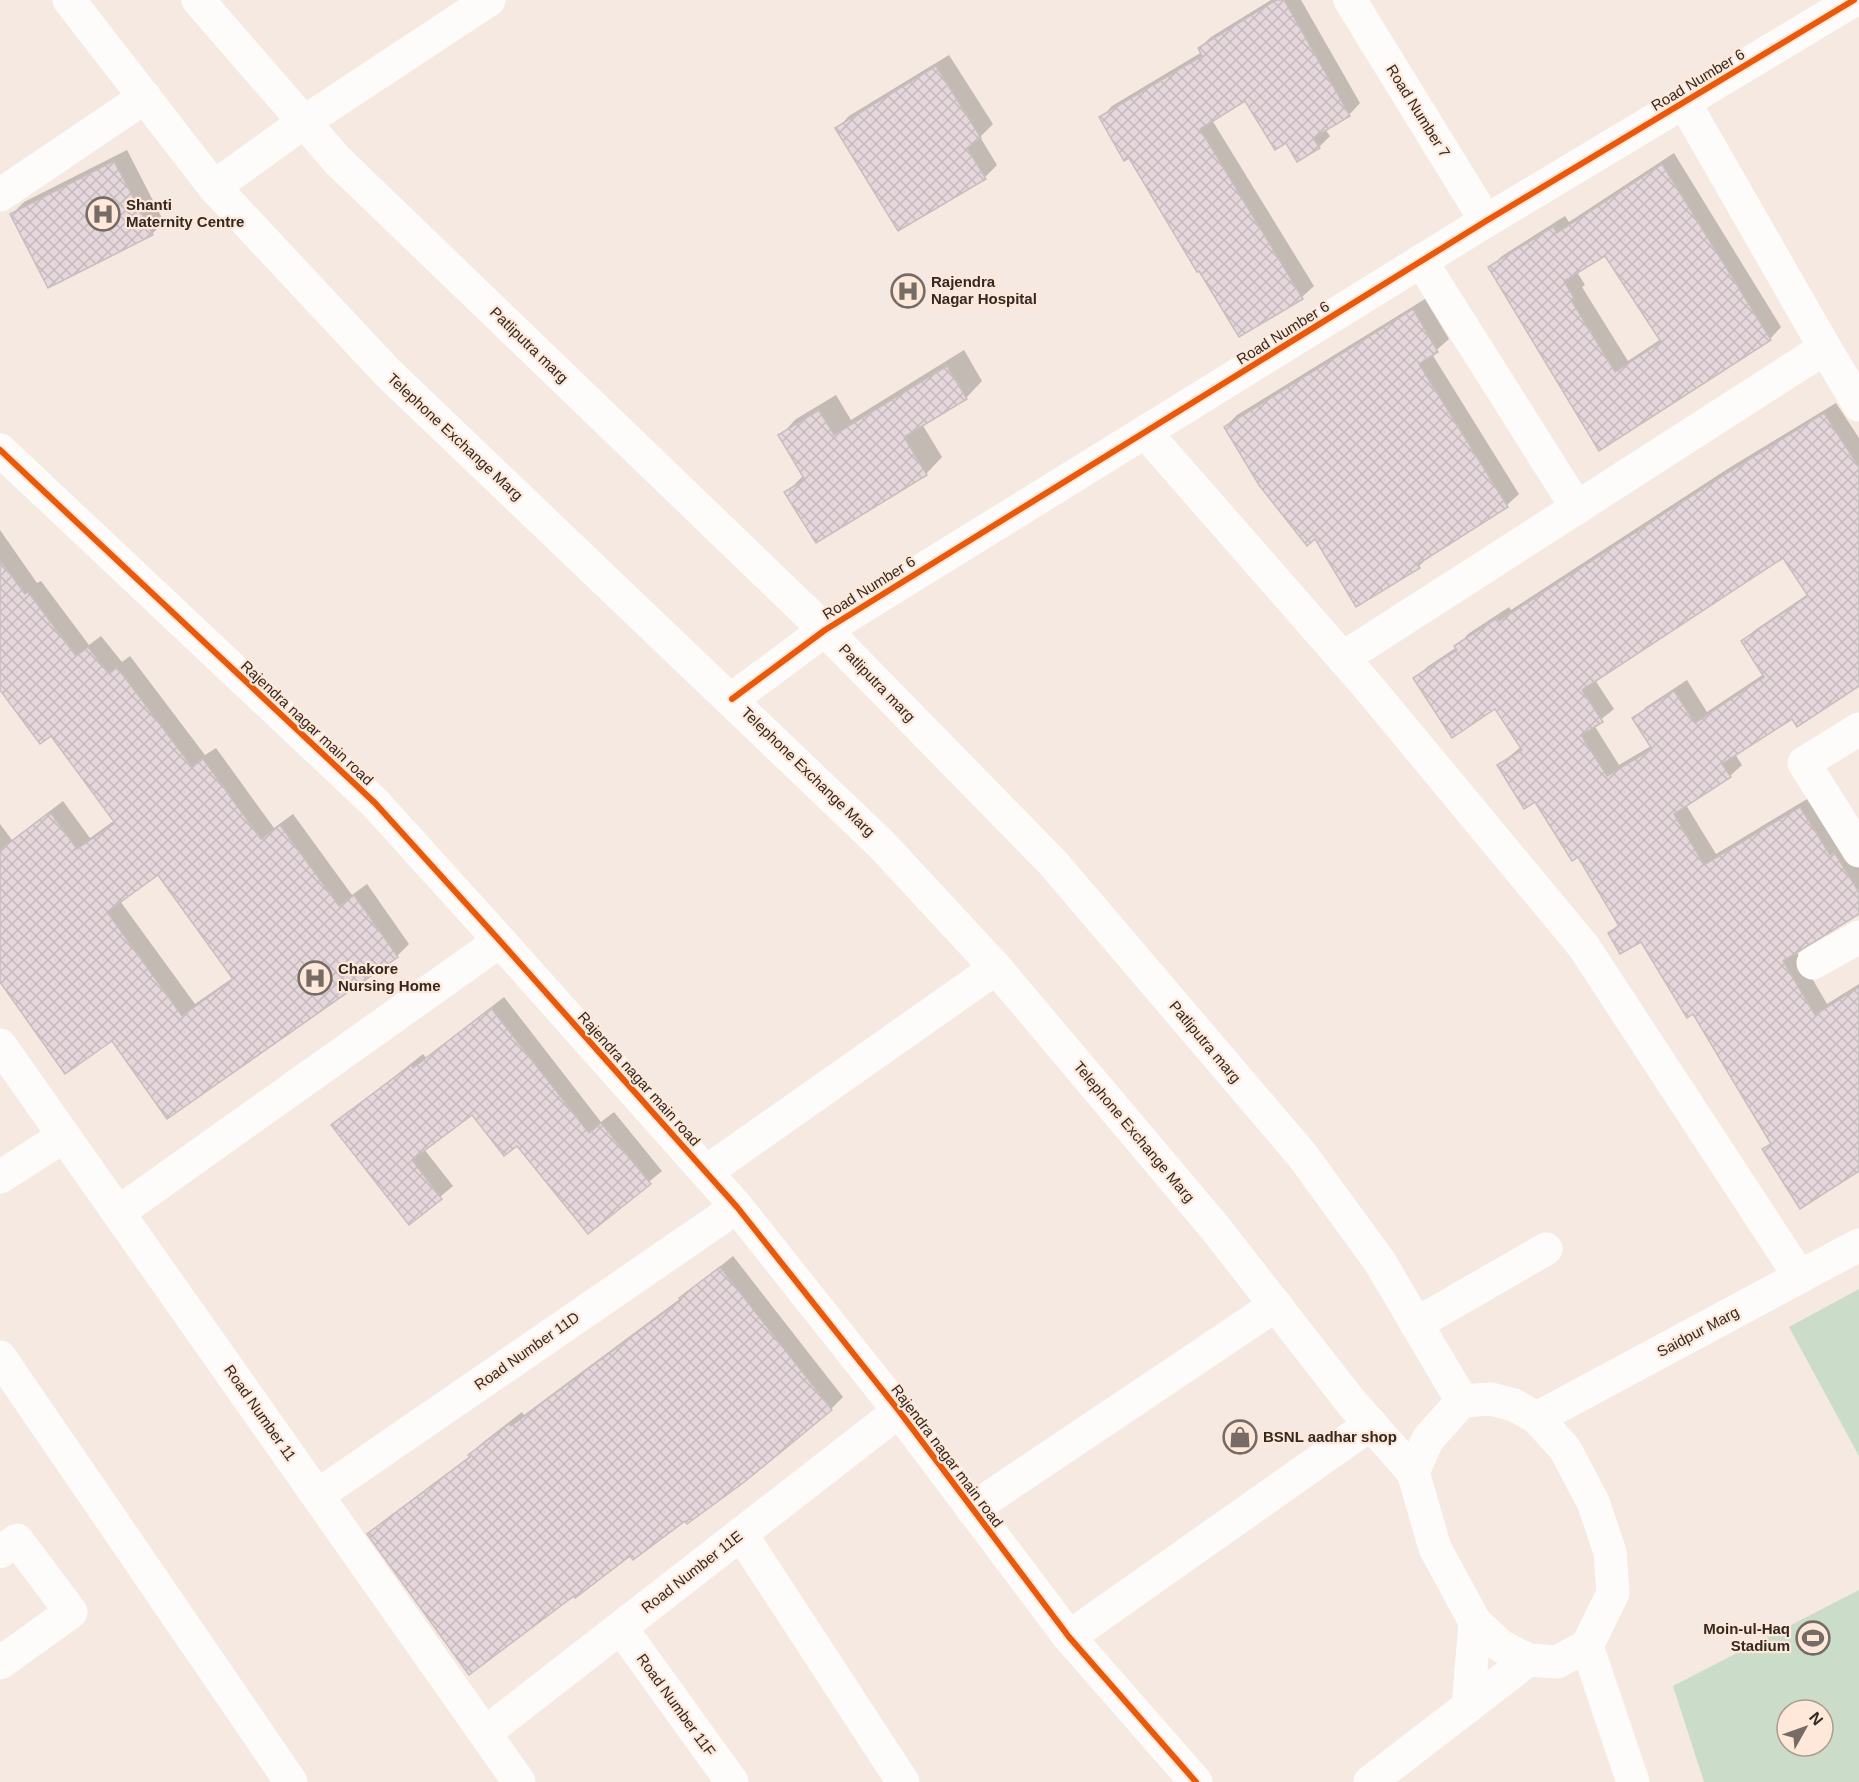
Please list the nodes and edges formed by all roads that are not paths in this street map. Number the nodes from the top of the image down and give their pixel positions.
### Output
1 (69, 0) edge
2 (198, 0) edge
3 (489, 0) edge
4 (1350, 0) edge
5 (1854, 0) edge
6 (1811, 11) edge
7 (145, 97) junction
8 (1684, 102) junction
9 (304, 122) junction
10 (214, 187) junction
11 (0, 195) edge
12 (1486, 221) junction
13 (1421, 261) junction
14 (1825, 348) junction
15 (1859, 405) edge
16 (1145, 432) junction
17 (0, 450) edge
18 (1577, 508) junction
19 (825, 630) junction
20 (1343, 658) junction
21 (732, 699) junction
22 (1859, 729) edge
23 (1859, 851) edge
24 (1859, 937) edge
25 (500, 941) junction
26 (1813, 963) dead end
27 (996, 968) junction
28 (0, 1045) edge
29 (64, 1136) junction
30 (706, 1172) junction
31 (0, 1177) edge
32 (737, 1207) junction
33 (119, 1212) junction
34 (1859, 1245) edge
35 (1546, 1249) dead end
36 (1800, 1277) junction
37 (1276, 1305) junction
38 (1416, 1324) junction
39 (0, 1357) edge
40 (1462, 1401) junction
41 (899, 1411) junction
42 (1538, 1418) junction
43 (1371, 1424) junction
44 (1413, 1472) junction
45 (318, 1496) junction
46 (972, 1509) junction
47 (741, 1534) junction
48 (0, 1552) edge
49 (1475, 1622) junction
50 (621, 1628) junction
51 (1069, 1637) junction
52 (1587, 1646) junction
53 (1528, 1660) junction
54 (0, 1663) edge
55 (1468, 1707) junction
56 (485, 1733) junction
57 (291, 1782) edge
58 (519, 1782) edge
59 (732, 1782) edge
60 (903, 1782) edge
61 (1196, 1782) edge
62 (1370, 1782) edge
63 (1633, 1782) edge

1 - 7 street, Telephone Exchange Marg
2 - 9 street, Patliputra marg
3 - 9 street
4 - 12 street, Road Number 7
5 - 6 street, Road Number 6
6 - 8 street, Road Number 6
7 - 10 street, Telephone Exchange Marg
7 - 11 street
8 - 12 street, Road Number 6
8 - 14 street
9 - 10 street
9 - 19 street, Patliputra marg
10 - 21 street, Telephone Exchange Marg
12 - 13 street, Road Number 6
13 - 16 street, Road Number 6
13 - 18 street
14 - 15 street
14 - 18 street
16 - 19 street, Road Number 6
16 - 20 street
17 - 25 street, Rajendra nagar main road
18 - 20 street
19 - 21 street, Road Number 6
19 - 38 street, Patliputra marg
20 - 36 street
21 - 27 street, Telephone Exchange Marg
22 - 23 street
24 - 26 street
25 - 30 street, Rajendra nagar main road
25 - 33 street
27 - 30 street
27 - 37 street, Telephone Exchange Marg
28 - 29 street, Road Number 11
29 - 31 street
29 - 33 street, Road Number 11
30 - 32 street, Rajendra nagar main road
32 - 41 street, Rajendra nagar main road
32 - 45 street, Road Number 11D
33 - 45 street, Road Number 11
34 - 36 street, Saidpur Marg
35 - 38 street
36 - 42 street, Saidpur Marg
37 - 43 street, Telephone Exchange Marg
37 - 46 street
38 - 40 street, Patliputra marg
39 - 57 street
40 - 42 street
40 - 44 street
41 - 46 street, Rajendra nagar main road
41 - 47 street, Road Number 11E
42 - 52 street
43 - 44 street, Telephone Exchange Marg
43 - 51 street
44 - 49 street
45 - 56 street, Road Number 11
46 - 51 street, Rajendra nagar main road
47 - 50 street, Road Number 11E
47 - 60 street
48 - 54 street
49 - 53 street
49 - 55 street
50 - 56 street, Road Number 11E
50 - 59 street, Road Number 11F
51 - 61 street, Rajendra nagar main road
52 - 53 street
52 - 63 street
53 - 55 street
55 - 62 street
56 - 58 street, Road Number 11

